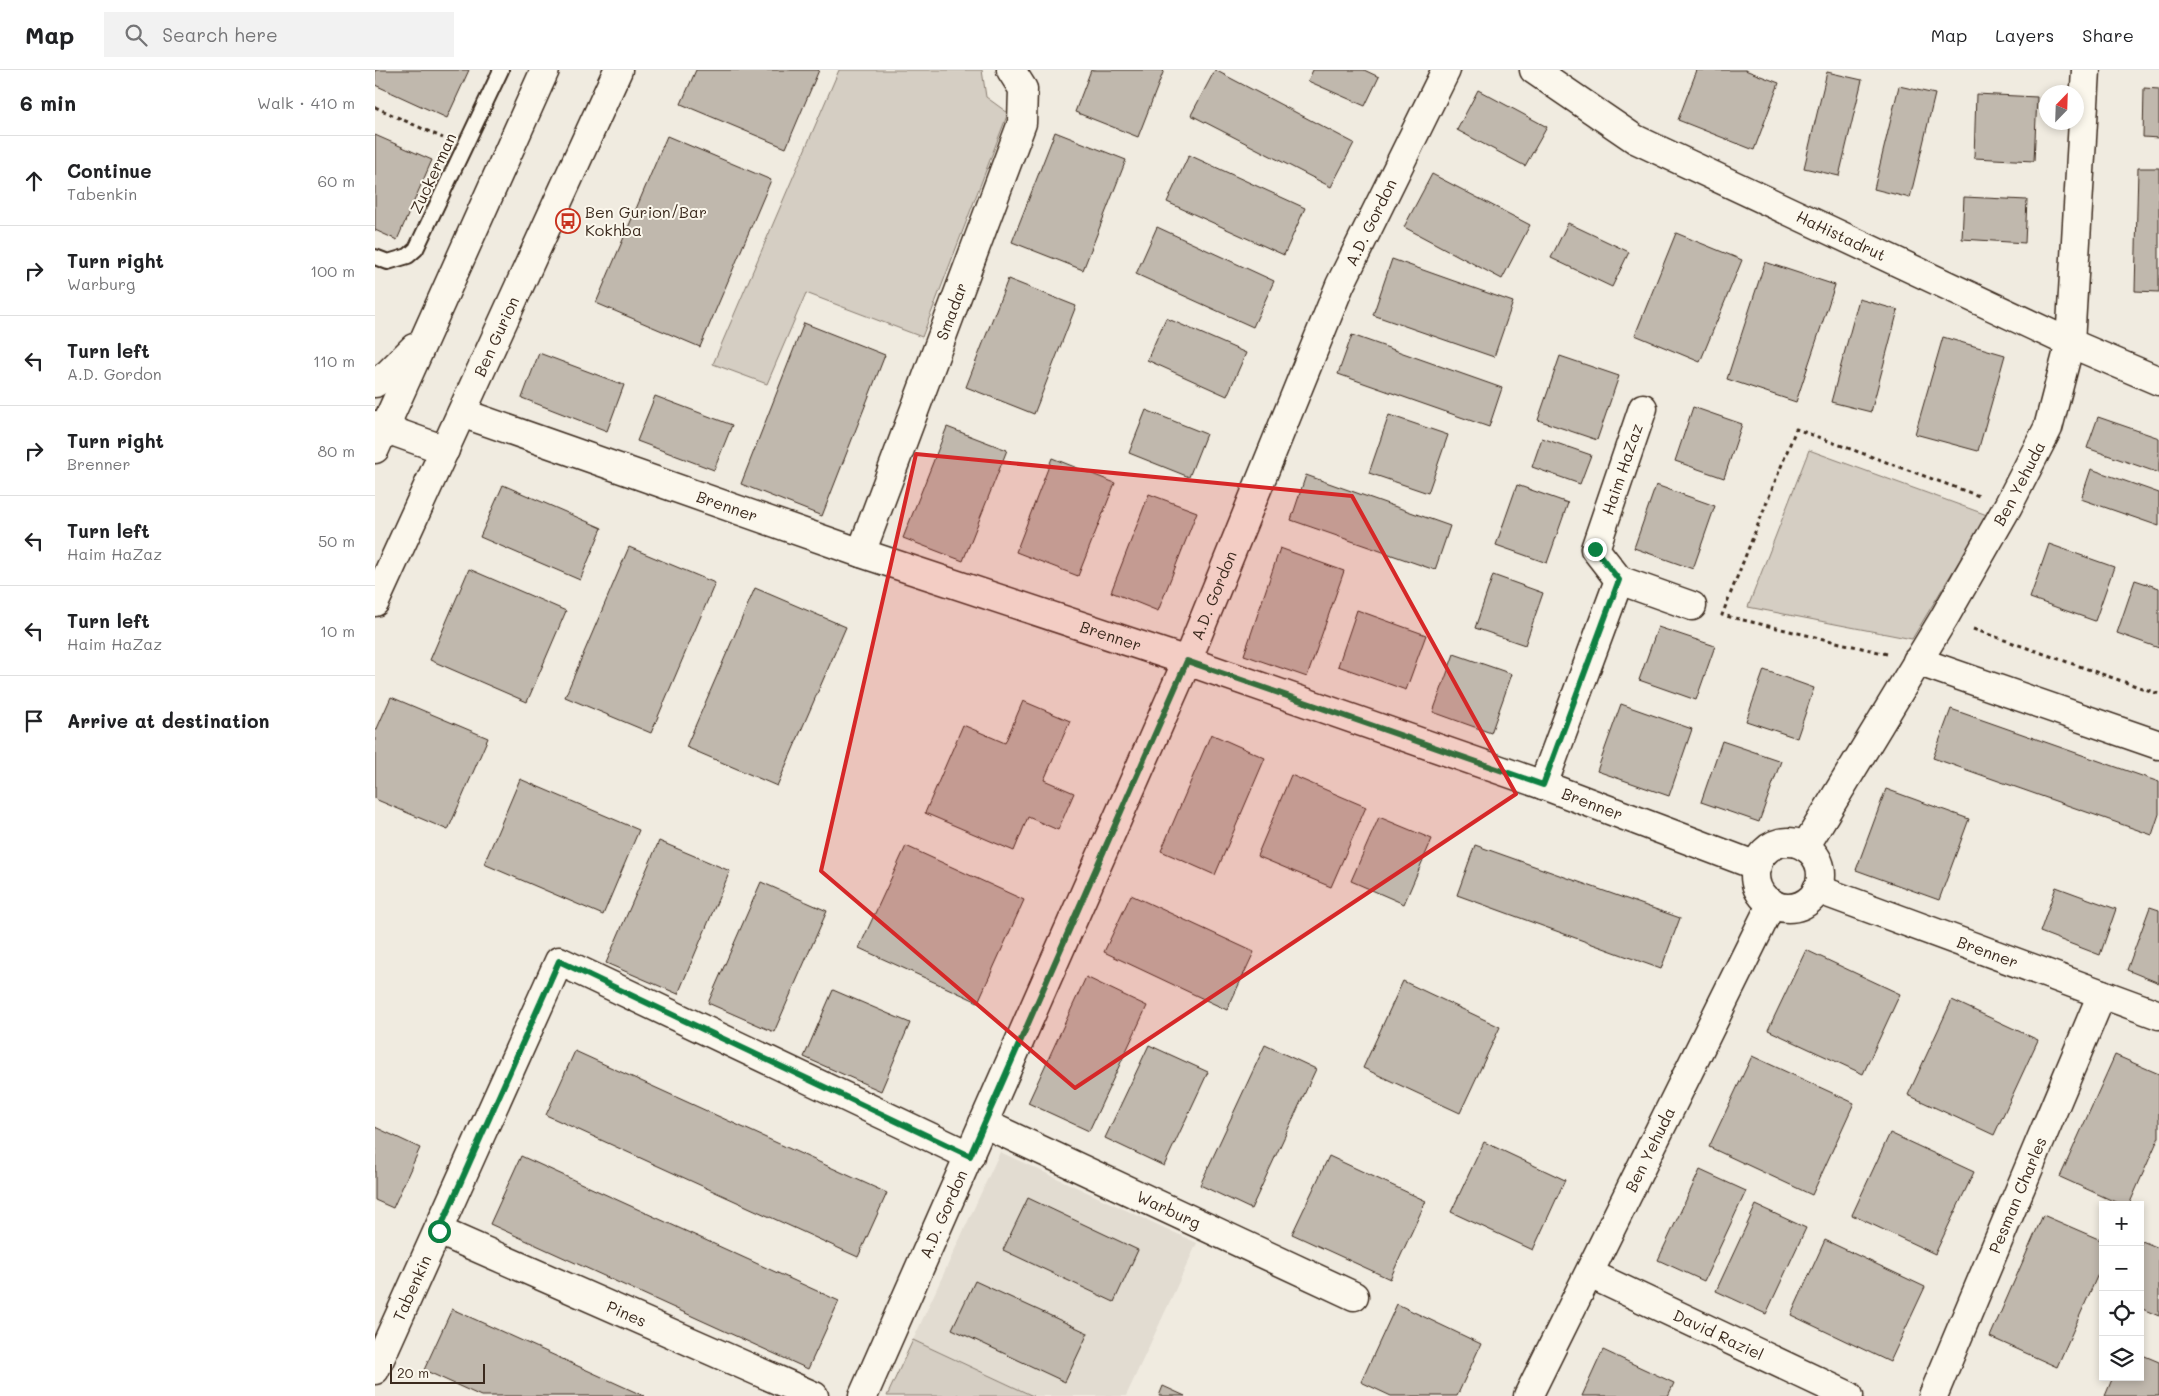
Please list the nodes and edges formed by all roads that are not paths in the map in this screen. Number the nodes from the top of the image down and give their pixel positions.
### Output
1 (501, 70) edge
2 (545, 70) edge
3 (617, 70) edge
4 (1011, 70) edge
5 (1445, 70) edge
6 (1534, 70) edge
7 (2086, 70) edge
8 (375, 257) edge
9 (427, 334) junction
10 (2069, 343) junction
11 (2159, 381) edge
12 (375, 383) edge
13 (1643, 408) dead end
14 (463, 413) junction
15 (378, 434) edge
16 (445, 450) junction
17 (861, 553) junction
18 (1619, 580) junction
19 (375, 602) edge
20 (1692, 606) dead end
21 (1187, 661) junction
22 (1917, 661) junction
23 (2159, 745) edge
24 (1543, 785) junction
25 (1805, 847) junction
26 (1757, 866) junction
27 (1817, 889) junction
28 (1772, 903) junction
29 (2102, 994) junction
30 (2159, 1015) edge
31 (983, 1123) junction
32 (970, 1156) junction
33 (439, 1231) junction
34 (1590, 1274) junction
35 (1354, 1296) dead end
36 (375, 1370) edge
37 (814, 1396) edge
38 (863, 1396) edge
39 (1528, 1396) edge
40 (1849, 1396) edge
41 (1933, 1396) edge

1 - 8 lane, Zuckerman
2 - 9 street
3 - 14 street, Ben Gurion
4 - 17 street, Smadar
5 - 21 street, A.D. Gordon
6 - 10 street, HaHistadrut
7 - 10 street, Ben Yehuda
9 - 12 street
9 - 15 street
10 - 11 street, HaHistadrut
10 - 22 street, Ben Yehuda
13 - 18 street, Haim HaZaz
14 - 16 street, Ben Gurion
14 - 17 street, Brenner
15 - 16 street
16 - 19 street, Ben Gurion
17 - 21 street, Brenner
18 - 20 street
18 - 24 street
21 - 24 street, Brenner
21 - 31 street, A.D. Gordon
22 - 23 street
22 - 25 street, Ben Yehuda
24 - 26 street, Brenner
25 - 26 street
25 - 27 street
26 - 28 street
27 - 28 street
27 - 29 street, Brenner
28 - 34 street, Ben Yehuda
29 - 30 street, Brenner
29 - 41 street, Pesman Charles
31 - 32 street, A.D. Gordon
31 - 35 street, Warburg
32 - 33 street, Tabenkin
32 - 38 street, A.D. Gordon
33 - 36 street, Tabenkin
33 - 37 street, Pines
34 - 39 street, Ben Yehuda
34 - 40 street, David Raziel

